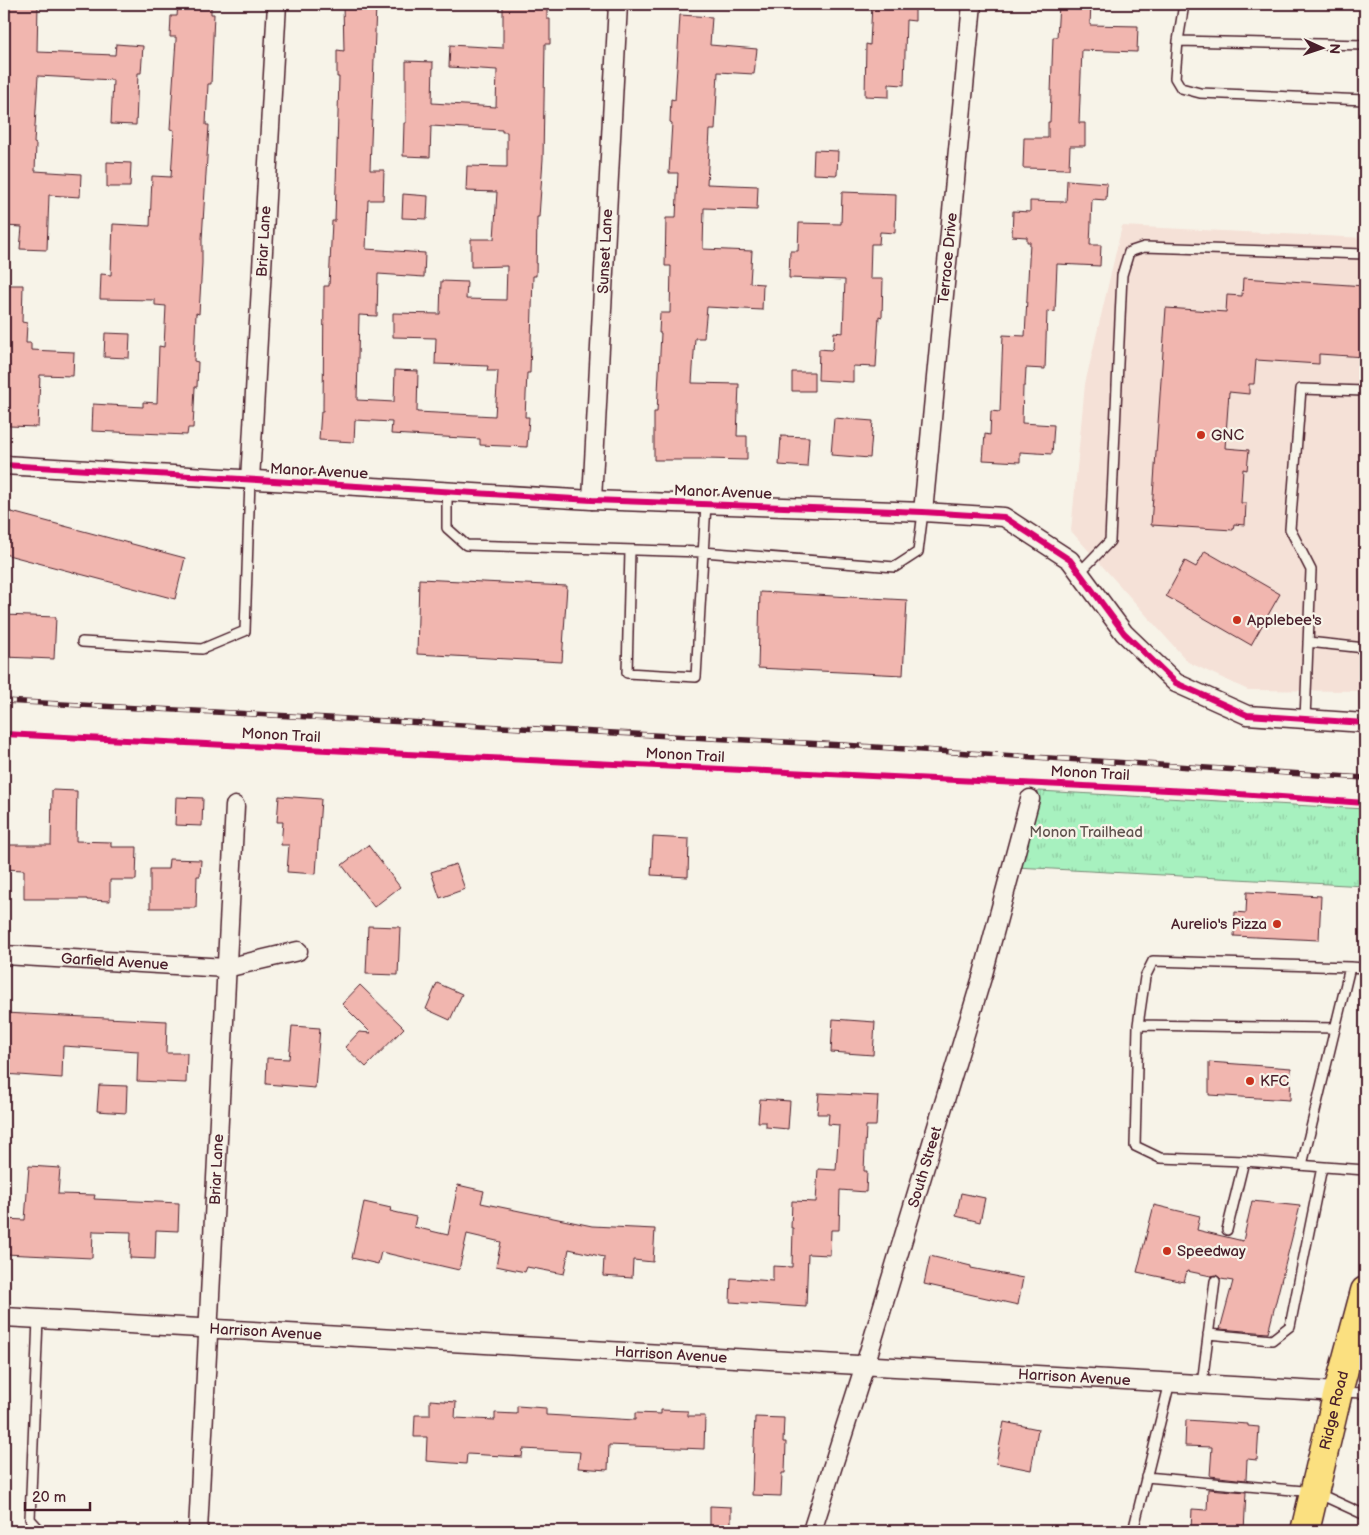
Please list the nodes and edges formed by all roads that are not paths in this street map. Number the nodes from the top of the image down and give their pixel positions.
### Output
1 (276, 4) edge
2 (618, 4) edge
3 (972, 4) edge
4 (1184, 4) edge
5 (1178, 41) junction
6 (1365, 44) edge
7 (1365, 100) edge
8 (1365, 254) edge
9 (1365, 391) edge
10 (4, 465) edge
11 (250, 480) junction
12 (447, 491) junction
13 (592, 500) junction
14 (706, 504) junction
15 (924, 512) junction
16 (630, 550) junction
17 (703, 552) junction
18 (1079, 573) junction
19 (82, 642) dead end
20 (1308, 642) junction
21 (1365, 648) edge
22 (1305, 719) junction
23 (1365, 723) edge
24 (1030, 800) dead end
25 (235, 806) dead end
26 (298, 951) dead end
27 (4, 955) edge
28 (226, 968) junction
29 (1350, 968) junction
30 (1365, 968) edge
31 (1138, 1025) junction
32 (1335, 1028) junction
33 (1244, 1161) junction
34 (1302, 1165) junction
35 (1322, 1167) junction
36 (1365, 1170) edge
37 (1228, 1230) dead end
38 (1215, 1281) dead end
39 (1365, 1294) edge
40 (4, 1317) edge
41 (38, 1319) junction
42 (209, 1328) junction
43 (1208, 1334) junction
44 (865, 1365) junction
45 (1170, 1382) junction
46 (1202, 1384) junction
47 (1338, 1392) junction
48 (1365, 1393) edge
49 (1146, 1477) junction
50 (1315, 1492) junction
51 (1365, 1515) edge
52 (42, 1531) edge
53 (198, 1531) edge
54 (812, 1531) edge
55 (1133, 1531) edge
56 (1305, 1531) edge

1 - 11 street, Briar Lane
2 - 13 street, Sunset Lane
3 - 15 street, Terrace Drive
4 - 5 lane
5 - 6 lane
5 - 7 lane
8 - 18 lane
9 - 20 lane
10 - 11 street, Manor Avenue
11 - 12 street, Manor Avenue
11 - 19 lane
12 - 13 street, Manor Avenue
12 - 16 lane
13 - 14 street, Manor Avenue
14 - 15 street, Manor Avenue
14 - 17 lane
15 - 17 lane
15 - 18 street, Manor Avenue
16 - 17 lane
16 - 17 lane
18 - 22 street, Manor Avenue
20 - 21 lane
20 - 22 lane
22 - 23 street, Manor Avenue
24 - 44 street, South Street
25 - 28 street, Briar Lane
26 - 28 street, Garfield Avenue
27 - 28 street, Garfield Avenue
28 - 42 street, Briar Lane
29 - 30 lane
29 - 31 lane
29 - 32 lane
31 - 32 lane
31 - 33 lane
32 - 34 lane
33 - 34 lane
33 - 37 lane
34 - 35 lane
35 - 36 lane
35 - 43 lane
38 - 43 lane
39 - 47 main road, Ridge Road
40 - 41 street, Harrison Avenue
41 - 42 street, Harrison Avenue
41 - 52 lane
42 - 44 street, Harrison Avenue
42 - 53 street, Briar Lane
43 - 46 lane
44 - 45 street, Harrison Avenue
44 - 54 street, South Street
45 - 46 street, Harrison Avenue
45 - 49 lane
46 - 47 street, Harrison Avenue
47 - 48 lane
47 - 50 main road, Ridge Road
49 - 50 lane
49 - 55 lane
50 - 51 lane
50 - 56 main road, Ridge Road

